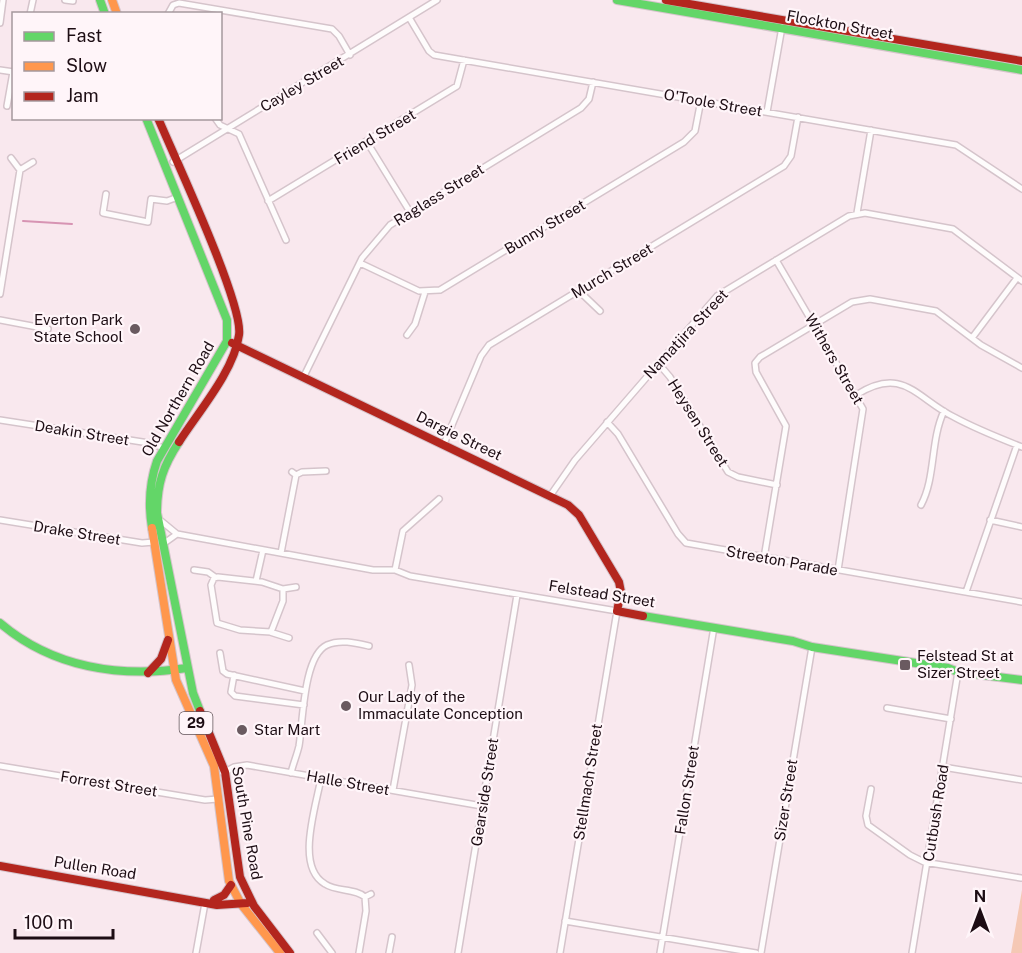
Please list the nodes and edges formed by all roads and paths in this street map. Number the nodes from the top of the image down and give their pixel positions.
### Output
1 (3, 0) edge
2 (65, 0) edge
3 (437, 0) edge
4 (617, 0) edge
5 (666, 0) edge
6 (73, 1) edge
7 (169, 12) edge
8 (410, 19) junction
9 (0, 23) edge
10 (782, 24) junction
11 (350, 55) junction
12 (464, 60) junction
13 (1022, 61) edge
14 (1022, 70) edge
15 (12, 79) edge
16 (593, 82) junction
17 (701, 100) junction
18 (8, 106) dead end
19 (767, 112) junction
20 (798, 117) junction
21 (147, 120) edge
22 (159, 120) edge
23 (215, 120) edge
24 (230, 129) junction
25 (871, 130) junction
26 (166, 137) junction
27 (367, 142) junction
28 (158, 147) junction
29 (11, 158) dead end
30 (176, 161) junction
31 (33, 162) dead end
32 (165, 166) junction
33 (20, 170) junction
34 (1021, 186) edge
35 (106, 194) dead end
36 (178, 197) junction
37 (268, 201) junction
38 (410, 212) junction
39 (856, 213) junction
40 (286, 240) dead end
41 (776, 260) junction
42 (360, 263) junction
43 (1020, 280) edge
44 (579, 291) junction
45 (425, 292) junction
46 (0, 294) edge
47 (600, 311) dead end
48 (0, 320) edge
49 (814, 325) junction
50 (48, 329) dead end
51 (407, 335) dead end
52 (972, 338) junction
53 (226, 341) junction
54 (238, 345) junction
55 (658, 363) junction
56 (1022, 368) edge
57 (304, 376) junction
58 (856, 395) junction
59 (944, 411) junction
60 (0, 420) edge
61 (607, 422) junction
62 (444, 444) junction
63 (1019, 446) edge
64 (164, 448) junction
65 (326, 471) dead end
66 (777, 485) junction
67 (550, 496) junction
68 (439, 500) dead end
69 (921, 505) dead end
70 (159, 519) junction
71 (0, 520) edge
72 (990, 520) junction
73 (1022, 527) edge
74 (177, 534) junction
75 (154, 542) junction
76 (163, 544) junction
77 (263, 550) junction
78 (281, 553) junction
79 (764, 558) junction
80 (194, 570) dead end
81 (395, 570) junction
82 (838, 570) junction
83 (215, 578) junction
84 (256, 581) junction
85 (296, 587) dead end
86 (283, 589) junction
87 (966, 592) junction
88 (517, 595) junction
89 (1022, 602) edge
90 (617, 610) junction
91 (0, 623) edge
92 (217, 623) junction
93 (211, 627) dead end
94 (714, 627) junction
95 (270, 632) junction
96 (170, 633) junction
97 (289, 638) dead end
98 (369, 646) dead end
99 (812, 647) junction
100 (220, 653) dead end
101 (409, 665) dead end
102 (187, 668) junction
103 (174, 670) junction
104 (958, 672) junction
105 (148, 674) junction
106 (234, 675) junction
107 (1022, 680) edge
108 (305, 691) junction
109 (304, 705) junction
110 (887, 708) dead end
111 (951, 719) junction
112 (0, 766) edge
113 (943, 767) junction
114 (225, 772) junction
115 (291, 773) junction
116 (216, 777) junction
117 (321, 778) junction
118 (1022, 780) edge
119 (871, 789) dead end
120 (393, 790) junction
121 (218, 799) junction
122 (482, 806) junction
123 (928, 862) junction
124 (0, 866) edge
125 (1021, 878) edge
126 (231, 885) junction
127 (186, 897) junction
128 (249, 899) junction
129 (214, 900) junction
130 (239, 902) junction
131 (205, 903) junction
132 (565, 921) junction
133 (317, 933) dead end
134 (392, 937) dead end
135 (662, 938) junction
136 (196, 953) edge
137 (280, 953) edge
138 (290, 953) edge
139 (332, 953) edge
140 (359, 953) edge
141 (389, 953) edge
142 (458, 953) edge
143 (560, 953) edge
144 (660, 953) edge
145 (758, 953) edge
146 (912, 953) edge

1 - 9 street
2 - 6 street
3 - 8 street, Cayley Street
4 - 10 main road, Flockton Street
5 - 10 main road, Flockton Street
7 - 11 street
8 - 11 street, Cayley Street
8 - 12 street, O'Toole Street
10 - 13 main road, Flockton Street
10 - 14 main road, Flockton Street
10 - 19 street
11 - 24 street, Cayley Street
12 - 16 street, O'Toole Street
12 - 27 street, Friend Street
15 - 18 street
16 - 17 street, O'Toole Street
16 - 38 street, Raglass Street
17 - 19 street, O'Toole Street
17 - 45 street, Bunny Street
19 - 20 street, O'Toole Street
20 - 25 street, O'Toole Street
20 - 44 street, Murch Street
21 - 28 main road, Old Northern Road
22 - 26 main road, Old Northern Road
23 - 24 street
24 - 30 street, Cayley Street
24 - 37 street
25 - 34 street, O'Toole Street
25 - 39 street
26 - 28 main road
26 - 30 main road, Old Northern Road
27 - 37 street, Friend Street
27 - 38 street
28 - 32 main road, Old Northern Road
29 - 33 street
30 - 32 street, Cayley Street
30 - 54 main road, Old Northern Road
31 - 33 street
32 - 36 main road, Old Northern Road
33 - 46 street
35 - 36 street
36 - 53 main road, Old Northern Road
37 - 40 street
38 - 42 street, Raglass Street
39 - 41 street, Namatjira Street
39 - 43 street
41 - 49 street, Withers Street
41 - 55 street, Namatjira Street
42 - 45 street
42 - 57 street, Raglass Street
43 - 52 street
44 - 47 street
44 - 62 street, Murch Street
45 - 51 street
48 - 50 street
49 - 52 street
49 - 58 street, Withers Street
49 - 66 street
52 - 56 street
53 - 54 main road, Dargie Street
53 - 64 main road, Old Northern Road
54 - 57 main road, Dargie Street
54 - 70 main road, Old Northern Road
55 - 61 street, Namatjira Street
55 - 66 street, Heysen Street
57 - 62 main road, Dargie Street
58 - 59 street
58 - 82 street, Withers Street
59 - 63 street
59 - 69 street
60 - 64 street, Deakin Street
61 - 67 street, Namatjira Street
61 - 79 street, Streeton Parade
62 - 67 main road, Dargie Street
63 - 72 street
64 - 75 main road, Old Northern Road
65 - 78 street
66 - 79 street
67 - 90 main road, Dargie Street
68 - 81 street
70 - 74 street, Felstead Street
70 - 76 main road, Old Northern Road
71 - 75 street, Drake Street
72 - 73 street
72 - 87 street
74 - 76 street
74 - 77 street, Felstead Street
75 - 96 main road, Old Northern Road
76 - 102 main road, Old Northern Road
77 - 78 street, Felstead Street
77 - 84 street
78 - 81 street, Felstead Street
79 - 82 street, Streeton Parade
80 - 83 street
81 - 88 street, Felstead Street
82 - 87 street, Streeton Parade
83 - 84 street
83 - 92 street
84 - 86 street
85 - 86 street
86 - 95 street
87 - 89 street, Streeton Parade
88 - 90 street, Felstead Street
88 - 122 street, Gearside Street
90 - 94 main road, Felstead Street
90 - 132 street, Stellmach Street
91 - 105 main road
92 - 93 street
92 - 95 street
94 - 99 main road, Felstead Street
94 - 135 street, Fallon Street
95 - 97 street
96 - 103 main road, Old Northern Road
96 - 105 main road
98 - 108 street
99 - 104 main road, Felstead Street
99 - 145 street, Sizer Street
100 - 106 street
101 - 120 street
102 - 103 main road
102 - 114 main road, South Pine Road / 29
103 - 105 main road
103 - 116 main road, South Pine Road / 29
104 - 107 main road, Felstead Street
104 - 111 street, Cutbush Road
106 - 108 street
106 - 109 street
108 - 109 street
109 - 115 street
110 - 111 street
111 - 113 street, Cutbush Road
112 - 121 street, Forrest Street
113 - 118 street
113 - 123 street, Cutbush Road
114 - 115 street, Halle Street
114 - 116 street, Halle Street
114 - 128 main road, South Pine Road / 29
115 - 117 street, Halle Street
116 - 121 main road, South Pine Road / 29
117 - 120 street, Halle Street
117 - 140 street
119 - 123 street
120 - 122 street, Halle Street
121 - 126 main road, South Pine Road / 29
122 - 142 street, Gearside Street
123 - 125 street
123 - 146 street, Cutbush Road
124 - 127 main road, Pullen Road
126 - 129 main road
126 - 130 main road, South Pine Road / 29
127 - 129 main road, Pullen Road
127 - 131 main road, Pullen Road
128 - 130 main road, Pullen Road
128 - 138 main road, South Pine Road / 29
129 - 130 main road, Pullen Road
130 - 131 main road, Pullen Road
130 - 137 main road, South Pine Road / 29
131 - 136 street
132 - 135 street
132 - 143 street, Stellmach Street
133 - 139 street
134 - 141 street
135 - 144 street, Fallon Street
135 - 145 street

